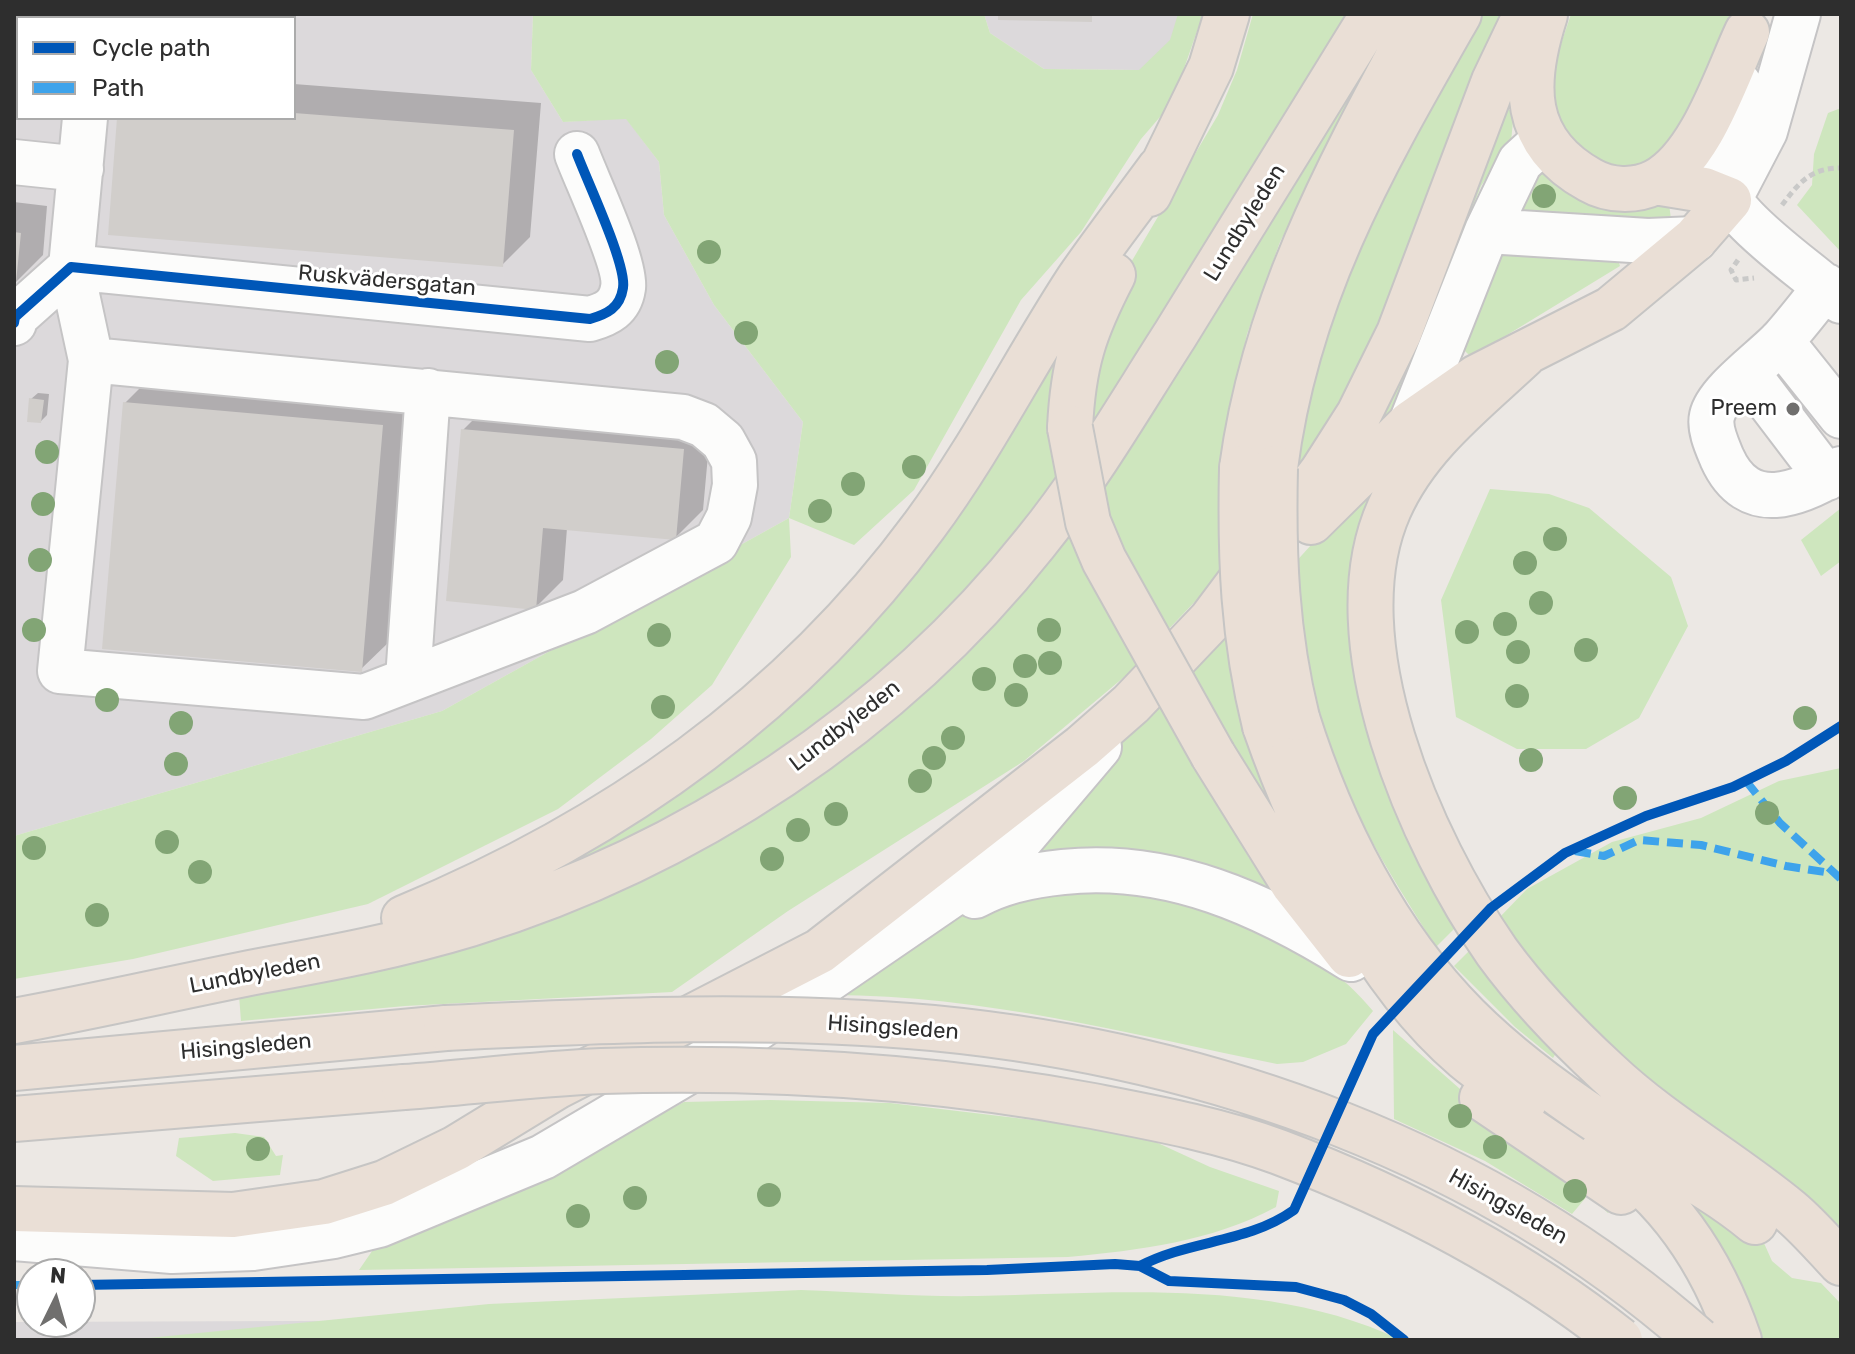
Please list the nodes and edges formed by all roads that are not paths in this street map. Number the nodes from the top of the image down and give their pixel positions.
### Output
1 (1227, 14) edge
2 (1373, 14) edge
3 (1421, 14) edge
4 (1459, 14) edge
5 (1526, 14) edge
6 (1545, 14) edge
7 (1798, 14) edge
8 (1749, 23) edge
9 (85, 120) edge
10 (1543, 141) junction
11 (577, 154) dead end
12 (14, 162) edge
13 (1160, 168) junction
14 (81, 169) junction
15 (1655, 182) junction
16 (1729, 200) junction
17 (1487, 231) junction
18 (1695, 239) junction
19 (71, 267) junction
20 (1834, 293) edge
21 (14, 323) edge
22 (1781, 341) junction
23 (1524, 355) junction
24 (91, 360) junction
25 (1748, 374) junction
26 (428, 391) junction
27 (1841, 416) edge
28 (1411, 423) junction
29 (1259, 468) junction
30 (1834, 473) edge
31 (1211, 620) junction
32 (408, 679) junction
33 (1281, 722) junction
34 (1353, 960) junction
35 (258, 972) junction
36 (813, 988) junction
37 (14, 1021) edge
38 (14, 1068) edge
39 (14, 1119) edge
40 (14, 1209) edge
41 (14, 1238) edge
42 (1841, 1263) edge
43 (1841, 1291) edge
44 (1620, 1340) edge
45 (1698, 1340) edge
46 (1717, 1340) edge
47 (1739, 1340) edge

1 - 13 highway
2 - 35 highway, Lundbyleden
3 - 29 highway
4 - 29 highway
5 - 31 highway
6 - 10 highway
7 - 16 street
8 - 15 highway
8 - 16 street
9 - 14 street
10 - 15 highway
10 - 17 street
11 - 19 street, Ruskvädersgatan
12 - 14 street
13 - 34 highway, bridge
13 - 35 highway
14 - 19 street
15 - 16 highway
16 - 18 highway
16 - 20 street
17 - 18 street
17 - 28 street
18 - 23 highway
19 - 21 street
19 - 24 street
20 - 22 street
22 - 25 street
22 - 27 street
23 - 28 highway
23 - 42 highway
24 - 26 street
24 - 32 street
25 - 30 street
25 - 30 street
26 - 32 street
26 - 32 street
28 - 31 highway
29 - 33 highway, bridge
31 - 36 street
31 - 40 highway
33 - 43 highway
33 - 47 highway
34 - 36 street
34 - 46 highway
35 - 37 highway, Lundbyleden
36 - 41 street
38 - 45 highway, Hisingsleden, bridge
39 - 44 highway, bridge

